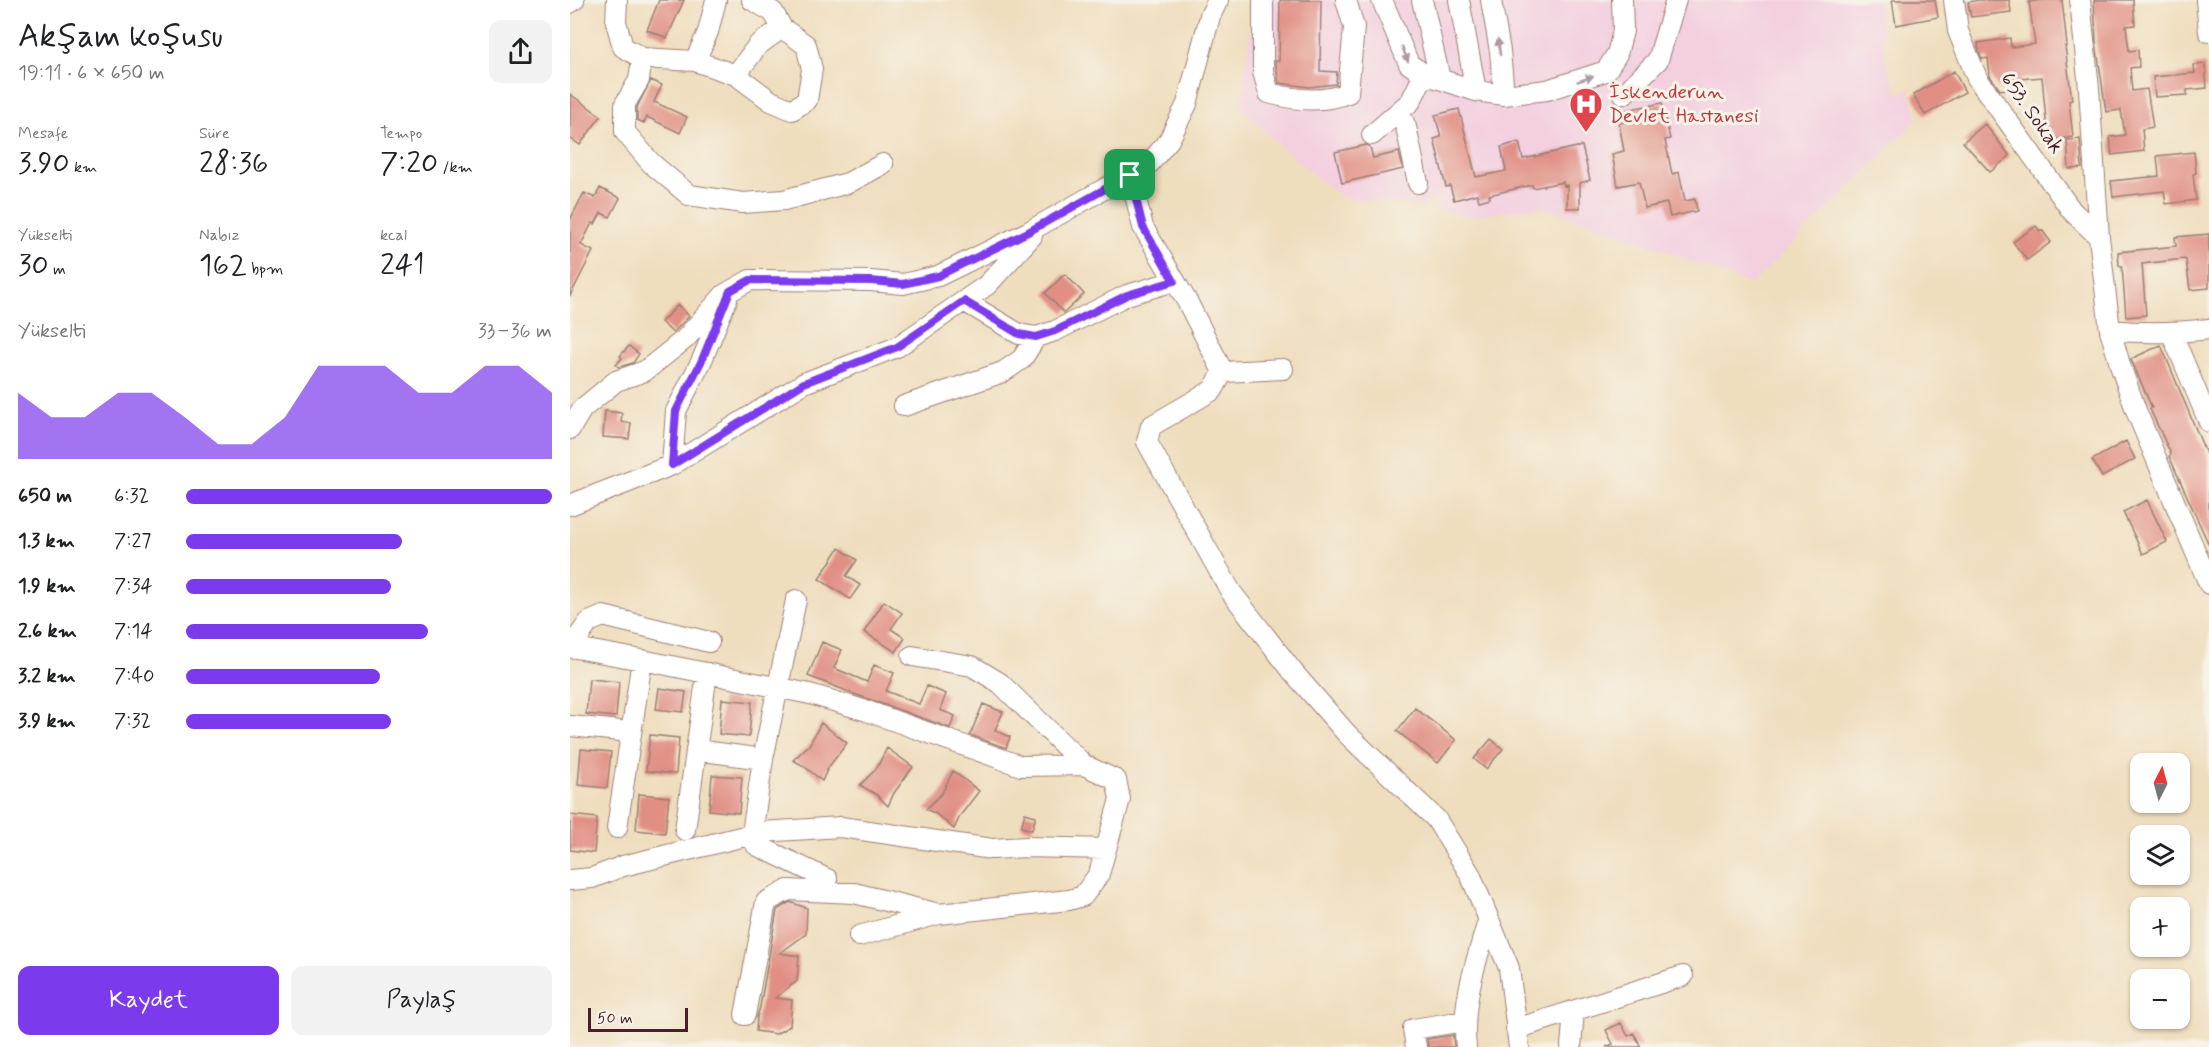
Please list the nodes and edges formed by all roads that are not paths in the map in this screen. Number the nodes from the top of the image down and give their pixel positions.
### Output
1 (574, 0) edge
2 (617, 0) edge
3 (716, 0) edge
4 (752, 0) edge
5 (1218, 0) edge
6 (1263, 0) edge
7 (1346, 0) edge
8 (1382, 0) edge
9 (1422, 0) edge
10 (1459, 0) edge
11 (1491, 0) edge
12 (1622, 0) edge
13 (1676, 0) edge
14 (1954, 0) edge
15 (2080, 0) edge
16 (2207, 0) edge
17 (570, 3) edge
18 (781, 13) edge
19 (2209, 32) edge
20 (642, 58) junction
21 (695, 61) junction
22 (736, 75) junction
23 (1432, 77) junction
24 (1476, 91) junction
25 (1624, 94) dead end
26 (1504, 95) junction
27 (1399, 111) junction
28 (1372, 135) dead end
29 (883, 164) dead end
30 (1130, 175) junction
31 (1418, 183) dead end
32 (1042, 225) junction
33 (2099, 237) junction
34 (1174, 281) junction
35 (730, 291) junction
36 (964, 301) junction
37 (2209, 328) edge
38 (2110, 330) junction
39 (2172, 333) junction
40 (1036, 337) junction
41 (1283, 369) dead end
42 (1223, 372) junction
43 (904, 406) dead end
44 (2209, 422) edge
45 (570, 429) edge
46 (672, 465) junction
47 (570, 505) edge
48 (2209, 584) edge
49 (796, 600) dead end
50 (709, 642) dead end
51 (570, 648) edge
52 (912, 656) dead end
53 (642, 660) junction
54 (707, 673) junction
55 (777, 689) junction
56 (570, 726) edge
57 (631, 732) junction
58 (696, 750) junction
59 (763, 759) junction
60 (1084, 765) junction
61 (616, 828) dead end
62 (685, 830) dead end
63 (752, 834) junction
64 (1106, 849) junction
65 (570, 880) edge
66 (826, 891) junction
67 (939, 914) junction
68 (1488, 921) junction
69 (858, 936) dead end
70 (1683, 976) dead end
71 (1574, 1011) junction
72 (745, 1015) dead end
73 (1464, 1021) junction
74 (1518, 1038) edge
75 (1416, 1047) edge
76 (1466, 1047) edge
77 (1571, 1047) edge

1 - 17 street
2 - 20 street
3 - 21 street
4 - 18 street
5 - 30 street
6 - 7 street
8 -> 23 street
9 - 23 street
10 - 24 street
26 -> 11 street
26 -> 12 street
13 - 25 street
14 - 33 street, 653. Sokak
15 - 33 street
16 - 19 street
18 - 22 street
18 - 22 street
20 - 21 street
20 - 29 street
21 - 22 street
23 - 24 street
23 - 27 street
24 - 26 street
27 - 28 street
27 - 31 street
30 - 32 street
30 - 34 street
32 - 35 street
32 - 36 street
33 - 38 street
34 - 40 street
34 - 42 street
35 - 45 street
35 - 46 street
36 - 40 street
36 - 46 street
37 - 39 street
38 - 39 street
38 - 48 street
39 - 44 street
40 - 43 street
41 - 42 street
42 - 68 street
46 - 47 street
49 - 55 street
50 - 51 street
51 - 53 street
52 - 60 street
53 - 54 street
53 - 57 street
54 - 55 street
54 - 58 street
55 - 59 street
55 - 60 street
56 - 57 street
57 - 61 street
58 - 59 street
58 - 62 street
59 - 63 street
60 - 64 street
63 - 64 street
63 - 65 street
63 - 66 street
64 - 67 street
66 - 67 street
66 - 72 street
67 - 69 street
68 - 73 street
68 - 74 street
70 - 71 street
71 - 74 street
71 - 77 street
73 - 75 street
73 - 76 street

